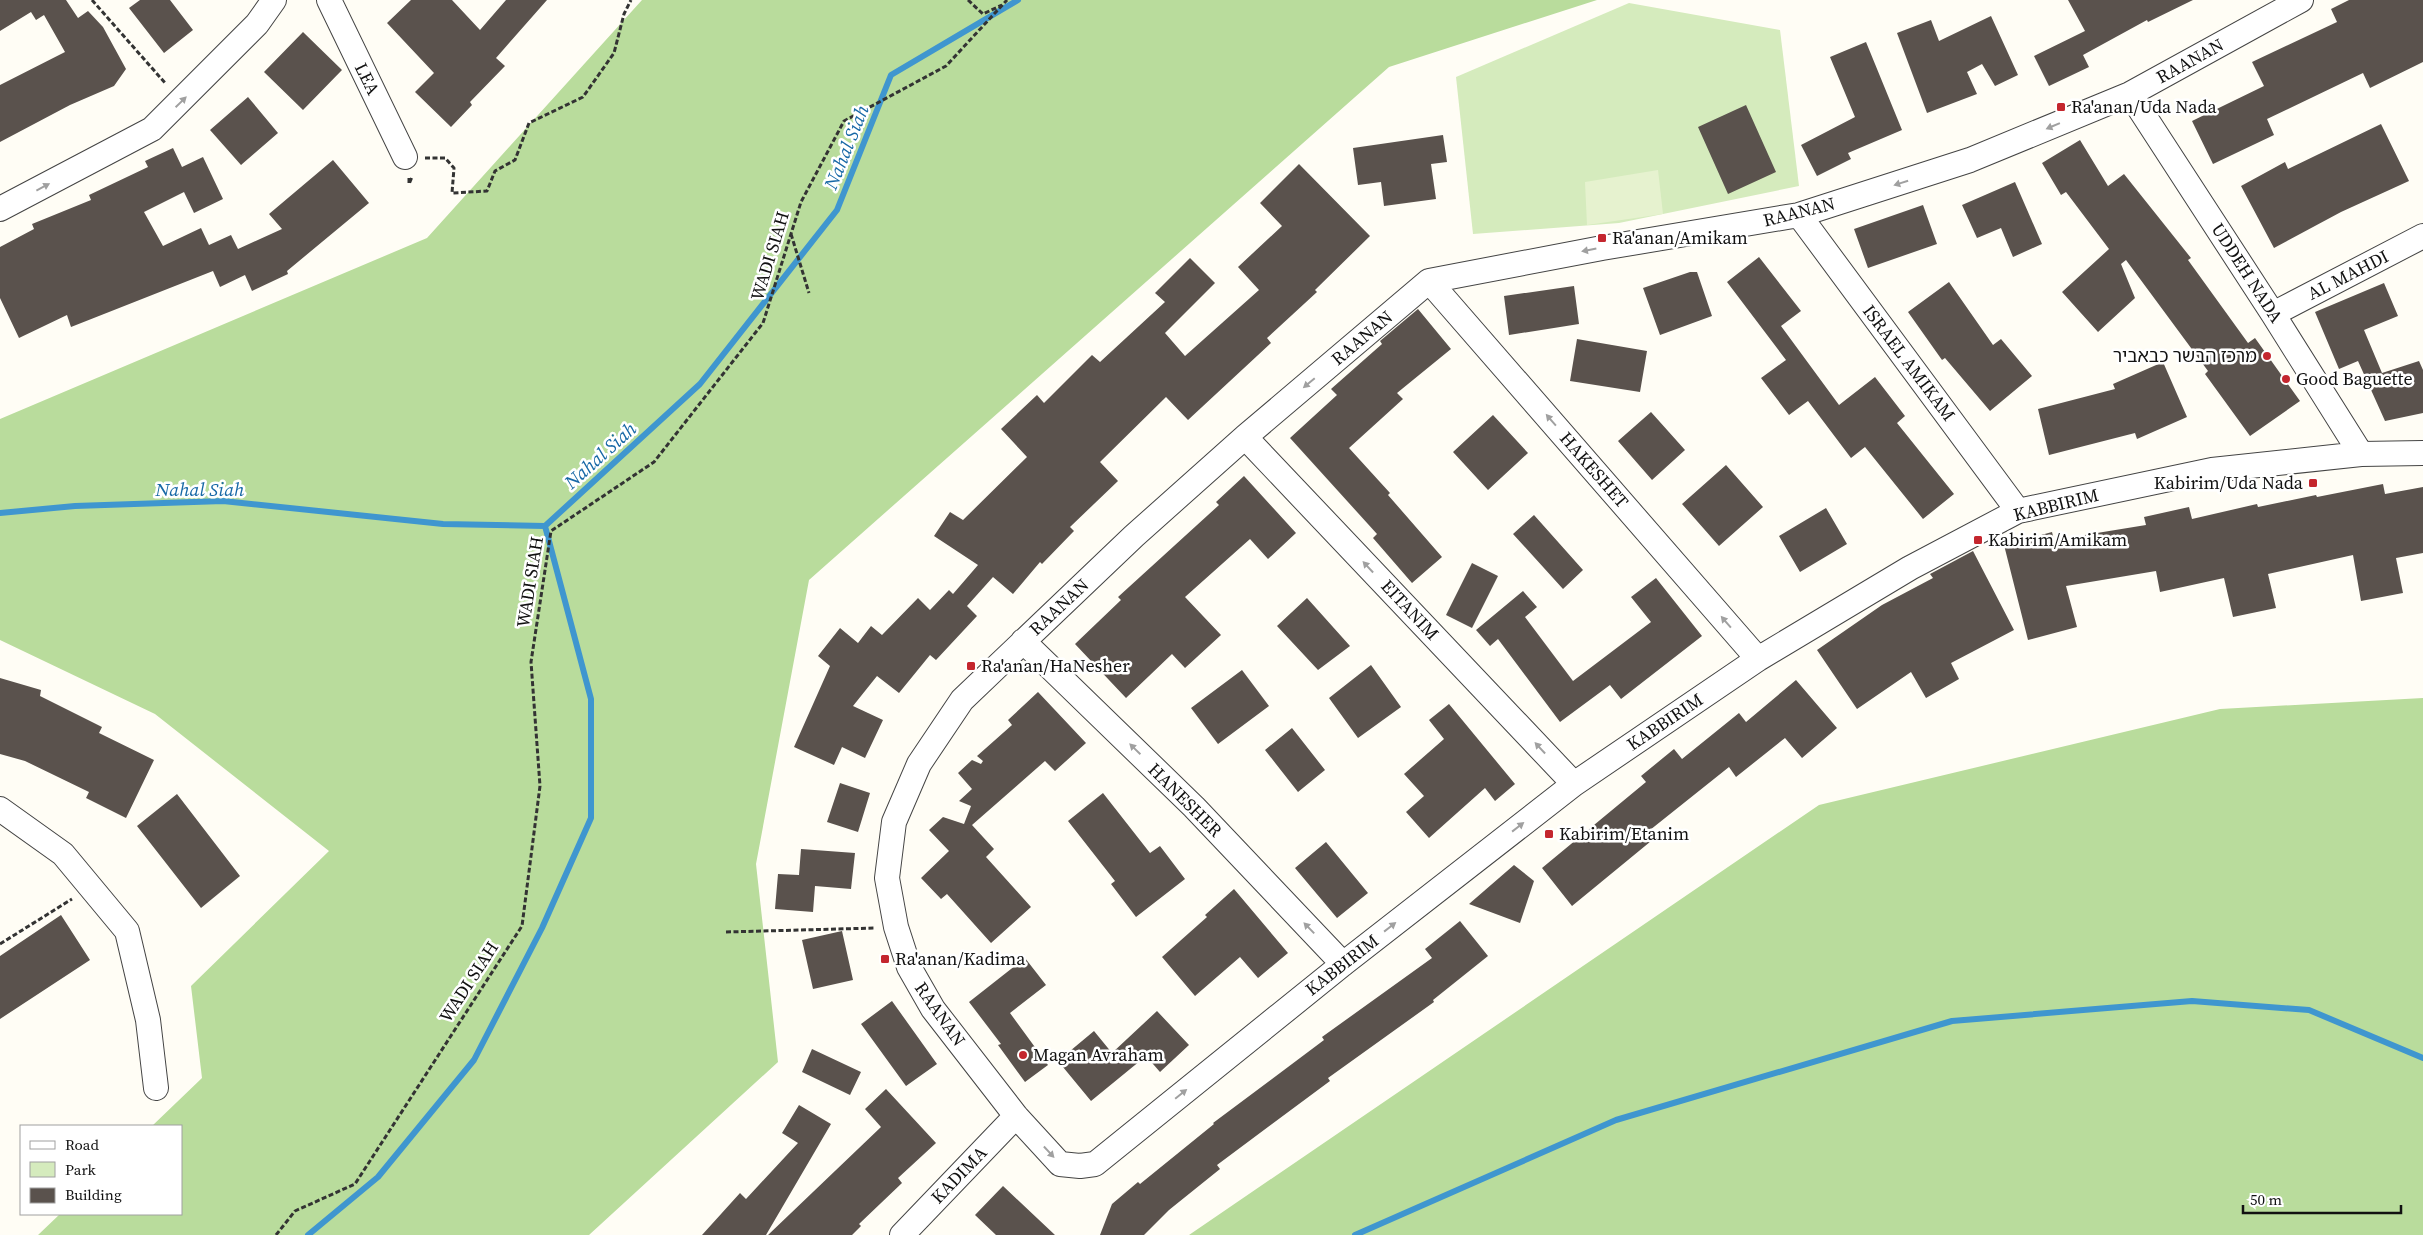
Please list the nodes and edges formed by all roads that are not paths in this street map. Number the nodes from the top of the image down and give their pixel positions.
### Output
1 (274, 0) edge
2 (330, 0) edge
3 (2301, 0) edge
4 (2130, 94) junction
5 (413, 163) road end
6 (0, 209) edge
7 (1799, 215) junction
8 (2423, 236) edge
9 (1429, 281) junction
10 (2274, 314) junction
11 (1245, 437) junction
12 (2423, 453) edge
13 (2361, 454) junction
14 (2018, 511) junction
15 (1023, 640) junction
16 (1758, 658) junction
17 (1574, 784) junction
18 (0, 809) edge
19 (1343, 964) junction
20 (156, 1088) dead end
21 (1016, 1116) junction
22 (902, 1235) edge

6 -> 1 street
2 - 5 street, LEA
3 - 4 street, RAANAN
4 -> 7 street, RAANAN
4 - 10 street, UDDEH NADA
7 -> 9 street, RAANAN
7 - 14 street, ISRAEL AMIKAM
8 - 10 street, AL MAHDI
9 -> 11 street, RAANAN
16 -> 9 street, HAKESHET
10 - 13 street, UDDEH NADA
11 - 15 street, RAANAN
17 -> 11 street, EITANIM
12 - 13 street, KABBIRIM
13 - 14 street, KABBIRIM
14 - 16 street, KABBIRIM
19 -> 15 street, HANESHER
15 - 21 street, RAANAN
16 - 17 street, KABBIRIM
19 -> 17 street, KABBIRIM
18 - 20 street
21 -> 19 street, KABBIRIM
21 - 22 street, KADIMA

